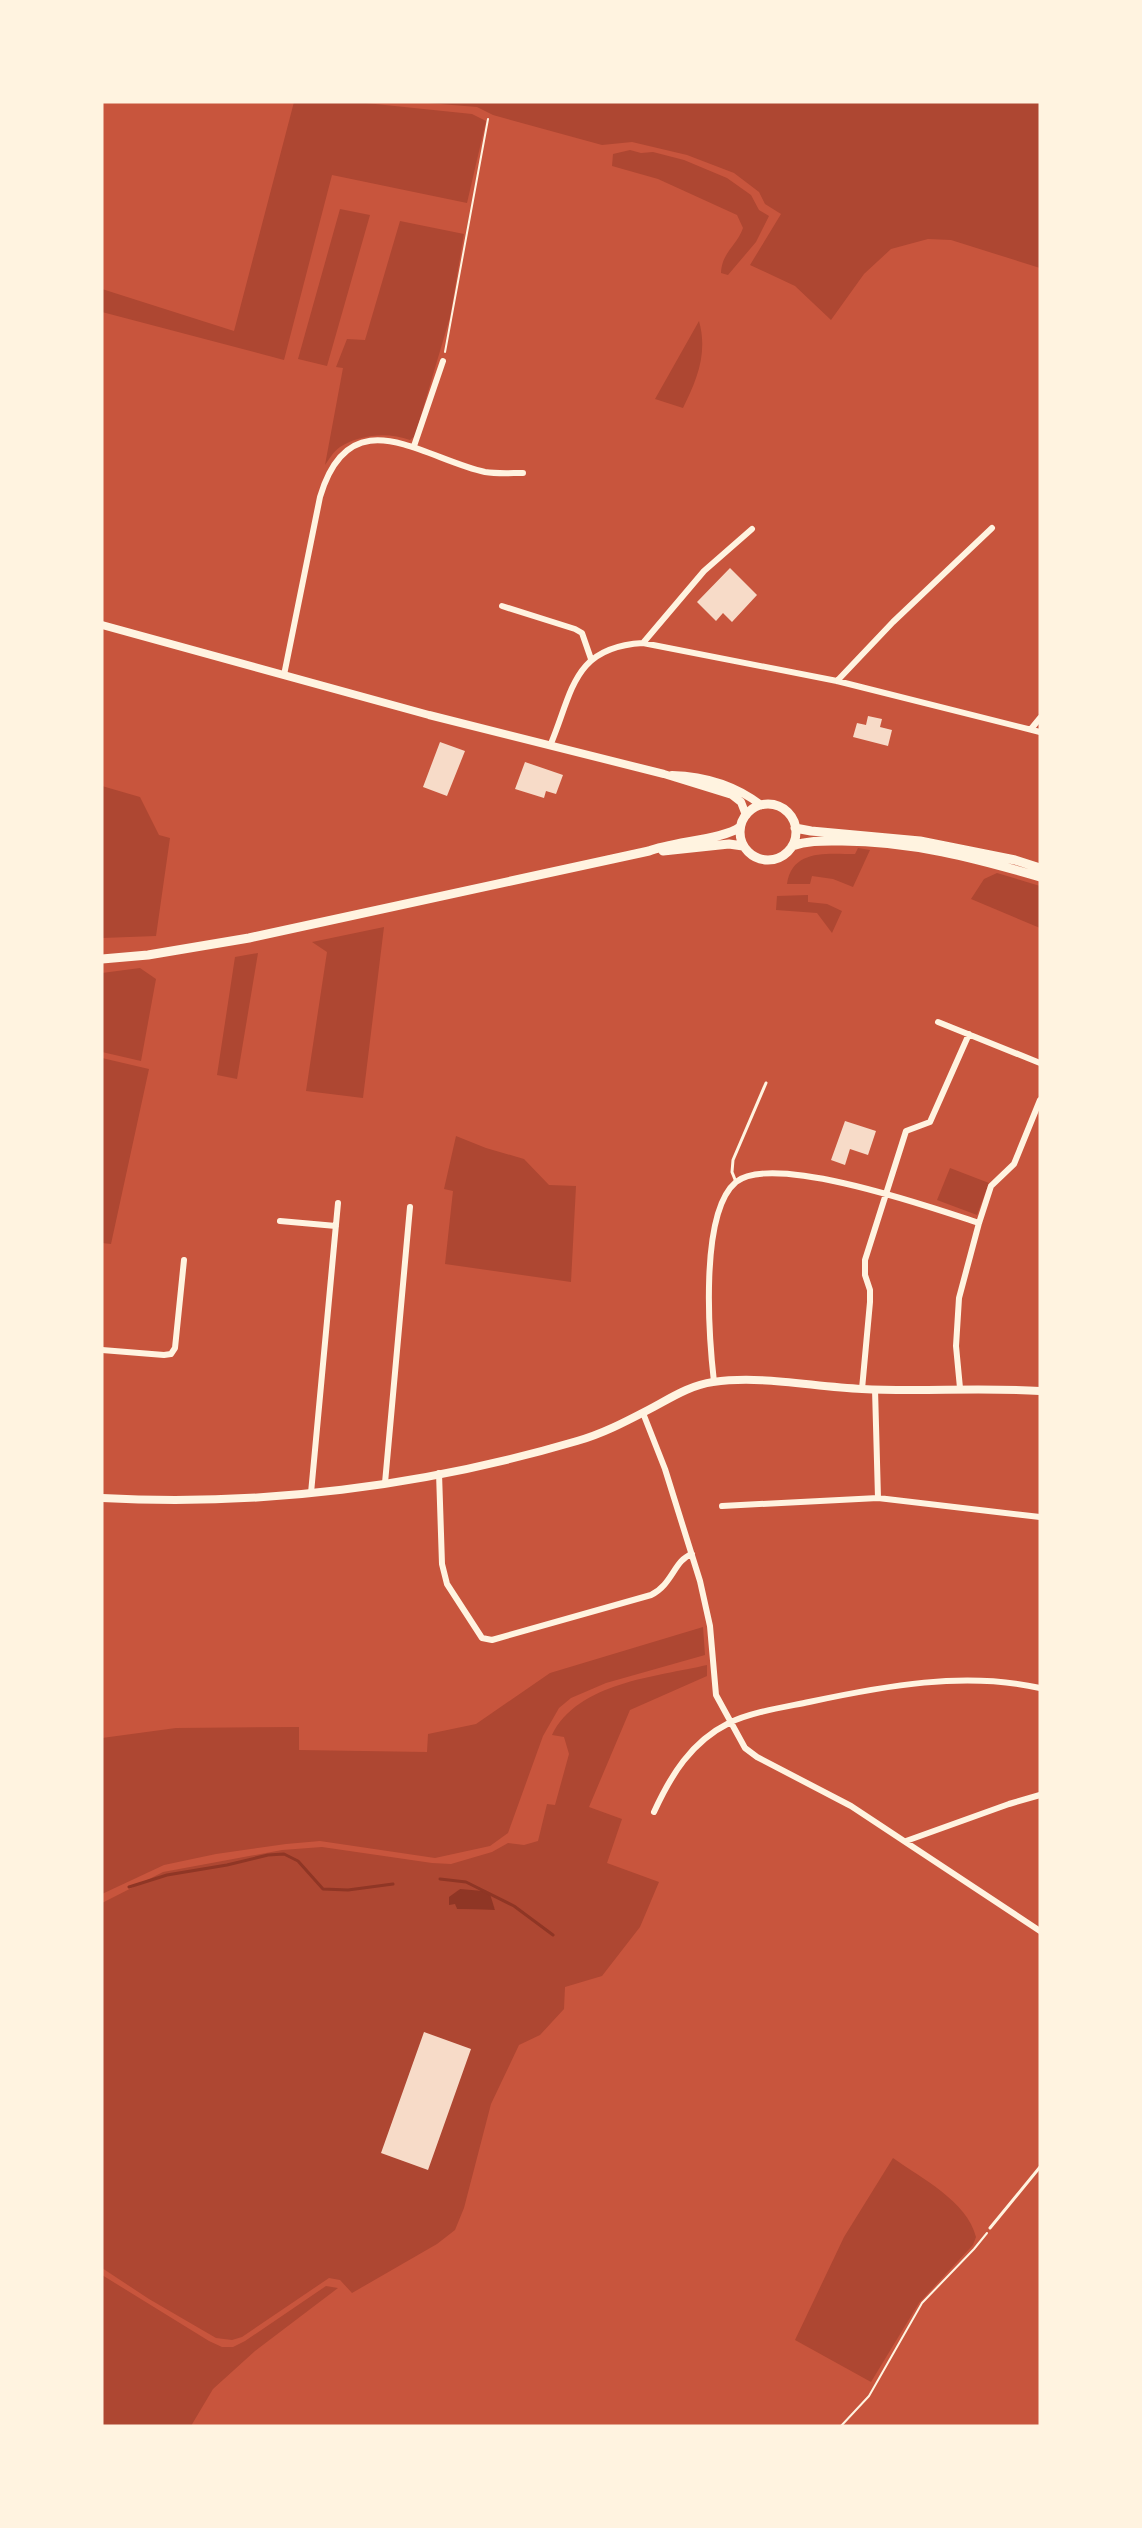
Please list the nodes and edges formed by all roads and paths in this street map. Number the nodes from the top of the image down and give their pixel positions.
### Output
1 (488, 119) dead end
2 (443, 361) joint
3 (414, 446) junction
4 (523, 473) dead end
5 (992, 528) dead end
6 (752, 529) dead end
7 (502, 606) dead end
8 (102, 625) edge
9 (644, 644) junction
10 (591, 659) junction
11 (284, 675) junction
12 (837, 681) junction
13 (1040, 718) edge
14 (1031, 729) junction
15 (1040, 732) edge
16 (550, 746) junction
17 (664, 774) junction
18 (761, 805) junction
19 (746, 815) junction
20 (740, 827) junction
21 (795, 828) junction
22 (743, 846) junction
23 (792, 846) junction
24 (649, 850) junction
25 (1040, 868) edge
26 (1040, 877) edge
27 (102, 959) edge
28 (938, 1022) dead end
29 (969, 1034) junction
30 (1040, 1063) edge
31 (766, 1083) dead end
32 (1040, 1100) edge
33 (736, 1182) junction
34 (885, 1195) junction
35 (338, 1203) dead end
36 (410, 1207) dead end
37 (280, 1221) dead end
38 (979, 1223) junction
39 (336, 1226) junction
40 (184, 1260) dead end
41 (102, 1350) edge
42 (714, 1382) junction
43 (960, 1388) junction
44 (862, 1389) junction
45 (874, 1389) junction
46 (1040, 1390) edge
47 (643, 1413) junction
48 (439, 1473) junction
49 (385, 1483) junction
50 (311, 1493) junction
51 (102, 1498) edge
52 (878, 1498) junction
53 (722, 1506) dead end
54 (1040, 1517) edge
55 (692, 1554) junction
56 (1040, 1688) edge
57 (730, 1723) junction
58 (1040, 1795) edge
59 (654, 1812) dead end
60 (906, 1842) junction
61 (1040, 1931) edge
62 (1040, 2168) edge
63 (990, 2228) joint
64 (841, 2426) edge

1 - 2 path
2 - 3 street
3 - 4 street
3 - 11 street
5 - 12 street
6 - 9 street
7 - 10 street
8 - 11 street
9 - 10 street
9 - 12 street
10 - 16 street
11 - 16 street
12 - 14 street
13 - 14 street
14 - 15 street
16 - 17 street
17 - 18 street
17 - 19 street
18 - 19 main road
18 - 21 main road
19 - 20 main road
20 - 22 main road
20 - 24 main road
21 - 23 main road
21 - 25 main road
22 - 23 main road
22 - 24 main road
23 - 26 main road
24 - 27 main road
28 - 29 street
29 - 30 street
29 - 34 street
31 - 33 lane
32 - 38 street
33 - 34 street
33 - 42 street
34 - 38 street
34 - 44 street
35 - 39 street
36 - 49 street
37 - 39 street
38 - 43 street
39 - 50 street
40 - 41 street
42 - 44 street
42 - 47 street
43 - 45 street
43 - 46 street
44 - 45 street
45 - 52 street
47 - 48 street
47 - 55 street
48 - 49 street
48 - 55 street
49 - 50 street
50 - 51 street
52 - 53 street
52 - 54 street
55 - 57 street
56 - 57 street
57 - 59 street
57 - 60 street
58 - 60 street
60 - 61 street
62 - 63 lane
63 - 64 path

